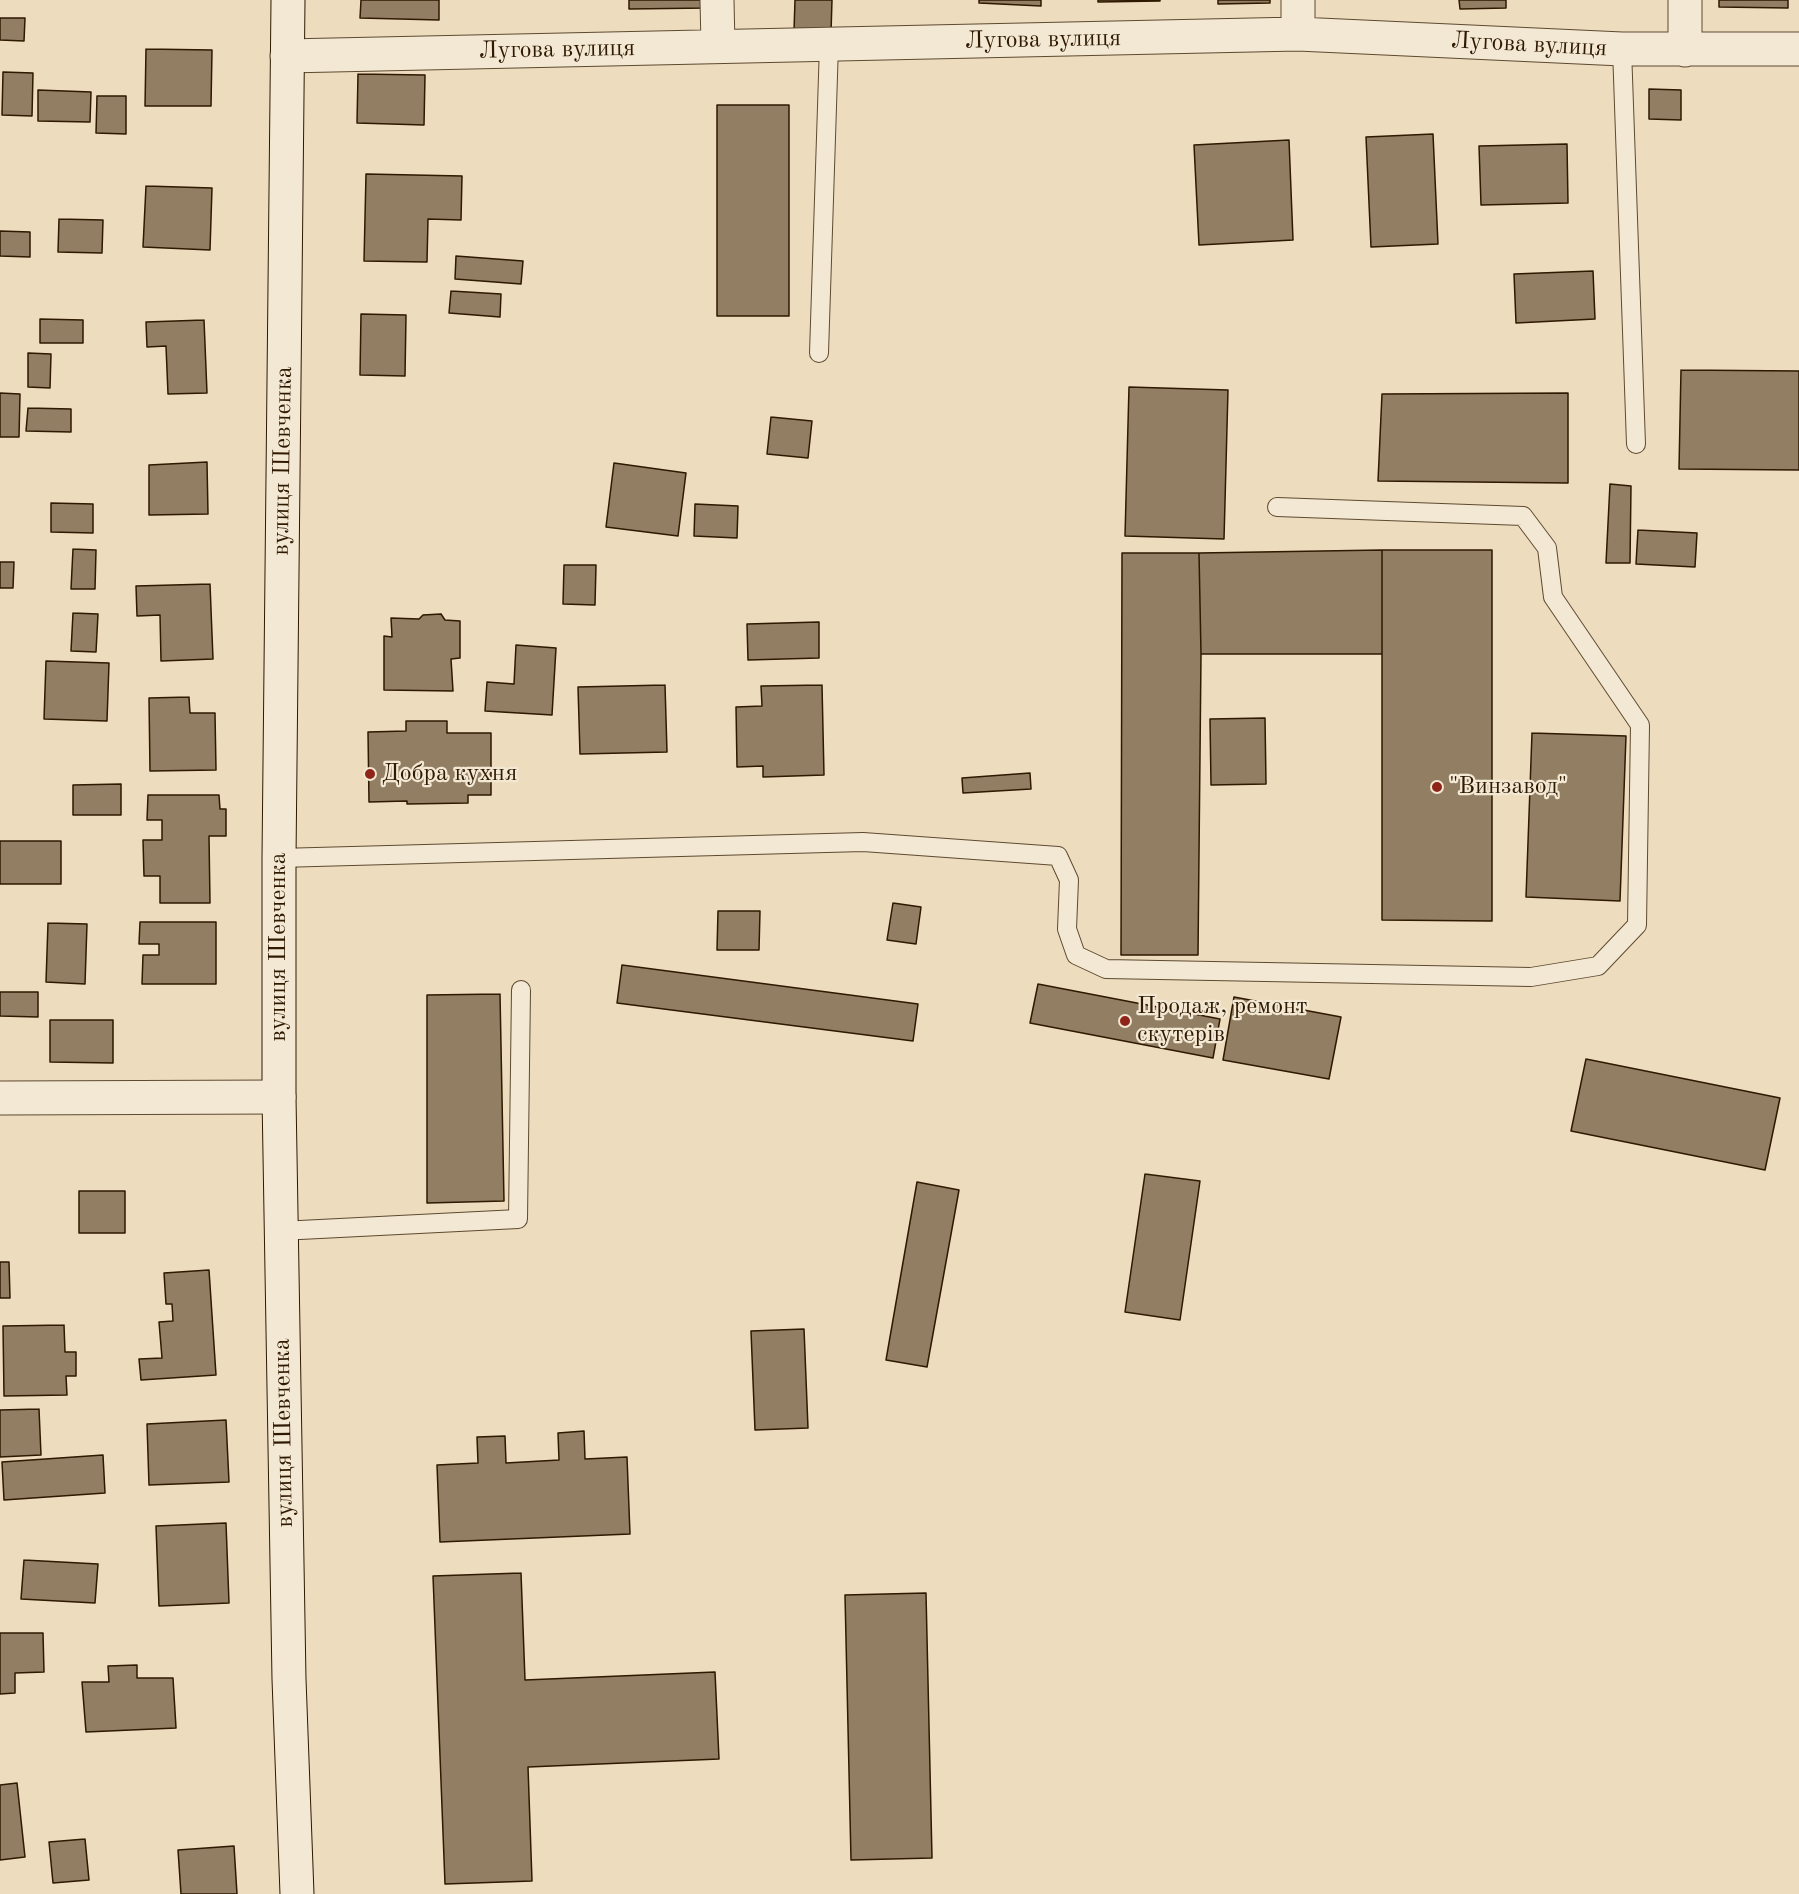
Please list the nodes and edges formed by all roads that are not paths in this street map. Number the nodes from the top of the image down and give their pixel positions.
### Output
1 (288, 0) edge
2 (717, 0) edge
3 (1298, 0) edge
4 (1685, 0) edge
5 (1298, 34) junction
6 (829, 45) junction
7 (718, 46) junction
8 (1622, 49) junction
9 (1799, 49) edge
10 (1685, 50) junction
11 (287, 56) junction
12 (819, 353) dead end
13 (1636, 444) dead end
14 (1277, 507) dead end
15 (279, 858) junction
16 (521, 990) dead end
17 (279, 1096) junction
18 (0, 1098) edge
19 (280, 1231) junction
20 (297, 1894) edge

1 - 11 street, вулиця Шевченка
2 - 7 street
3 - 5 street
4 - 10 street
5 - 6 street, Лугова вулиця
5 - 8 street, Лугова вулиця
6 - 7 street, Лугова вулиця
6 - 12 lane
7 - 11 street, Лугова вулиця
8 - 10 street, Лугова вулиця
8 - 13 lane
9 - 10 street, Лугова вулиця
11 - 15 street, вулиця Шевченка
14 - 15 lane
15 - 17 street, вулиця Шевченка
16 - 19 lane
17 - 18 street
17 - 19 street, вулиця Шевченка
19 - 20 street, вулиця Шевченка

